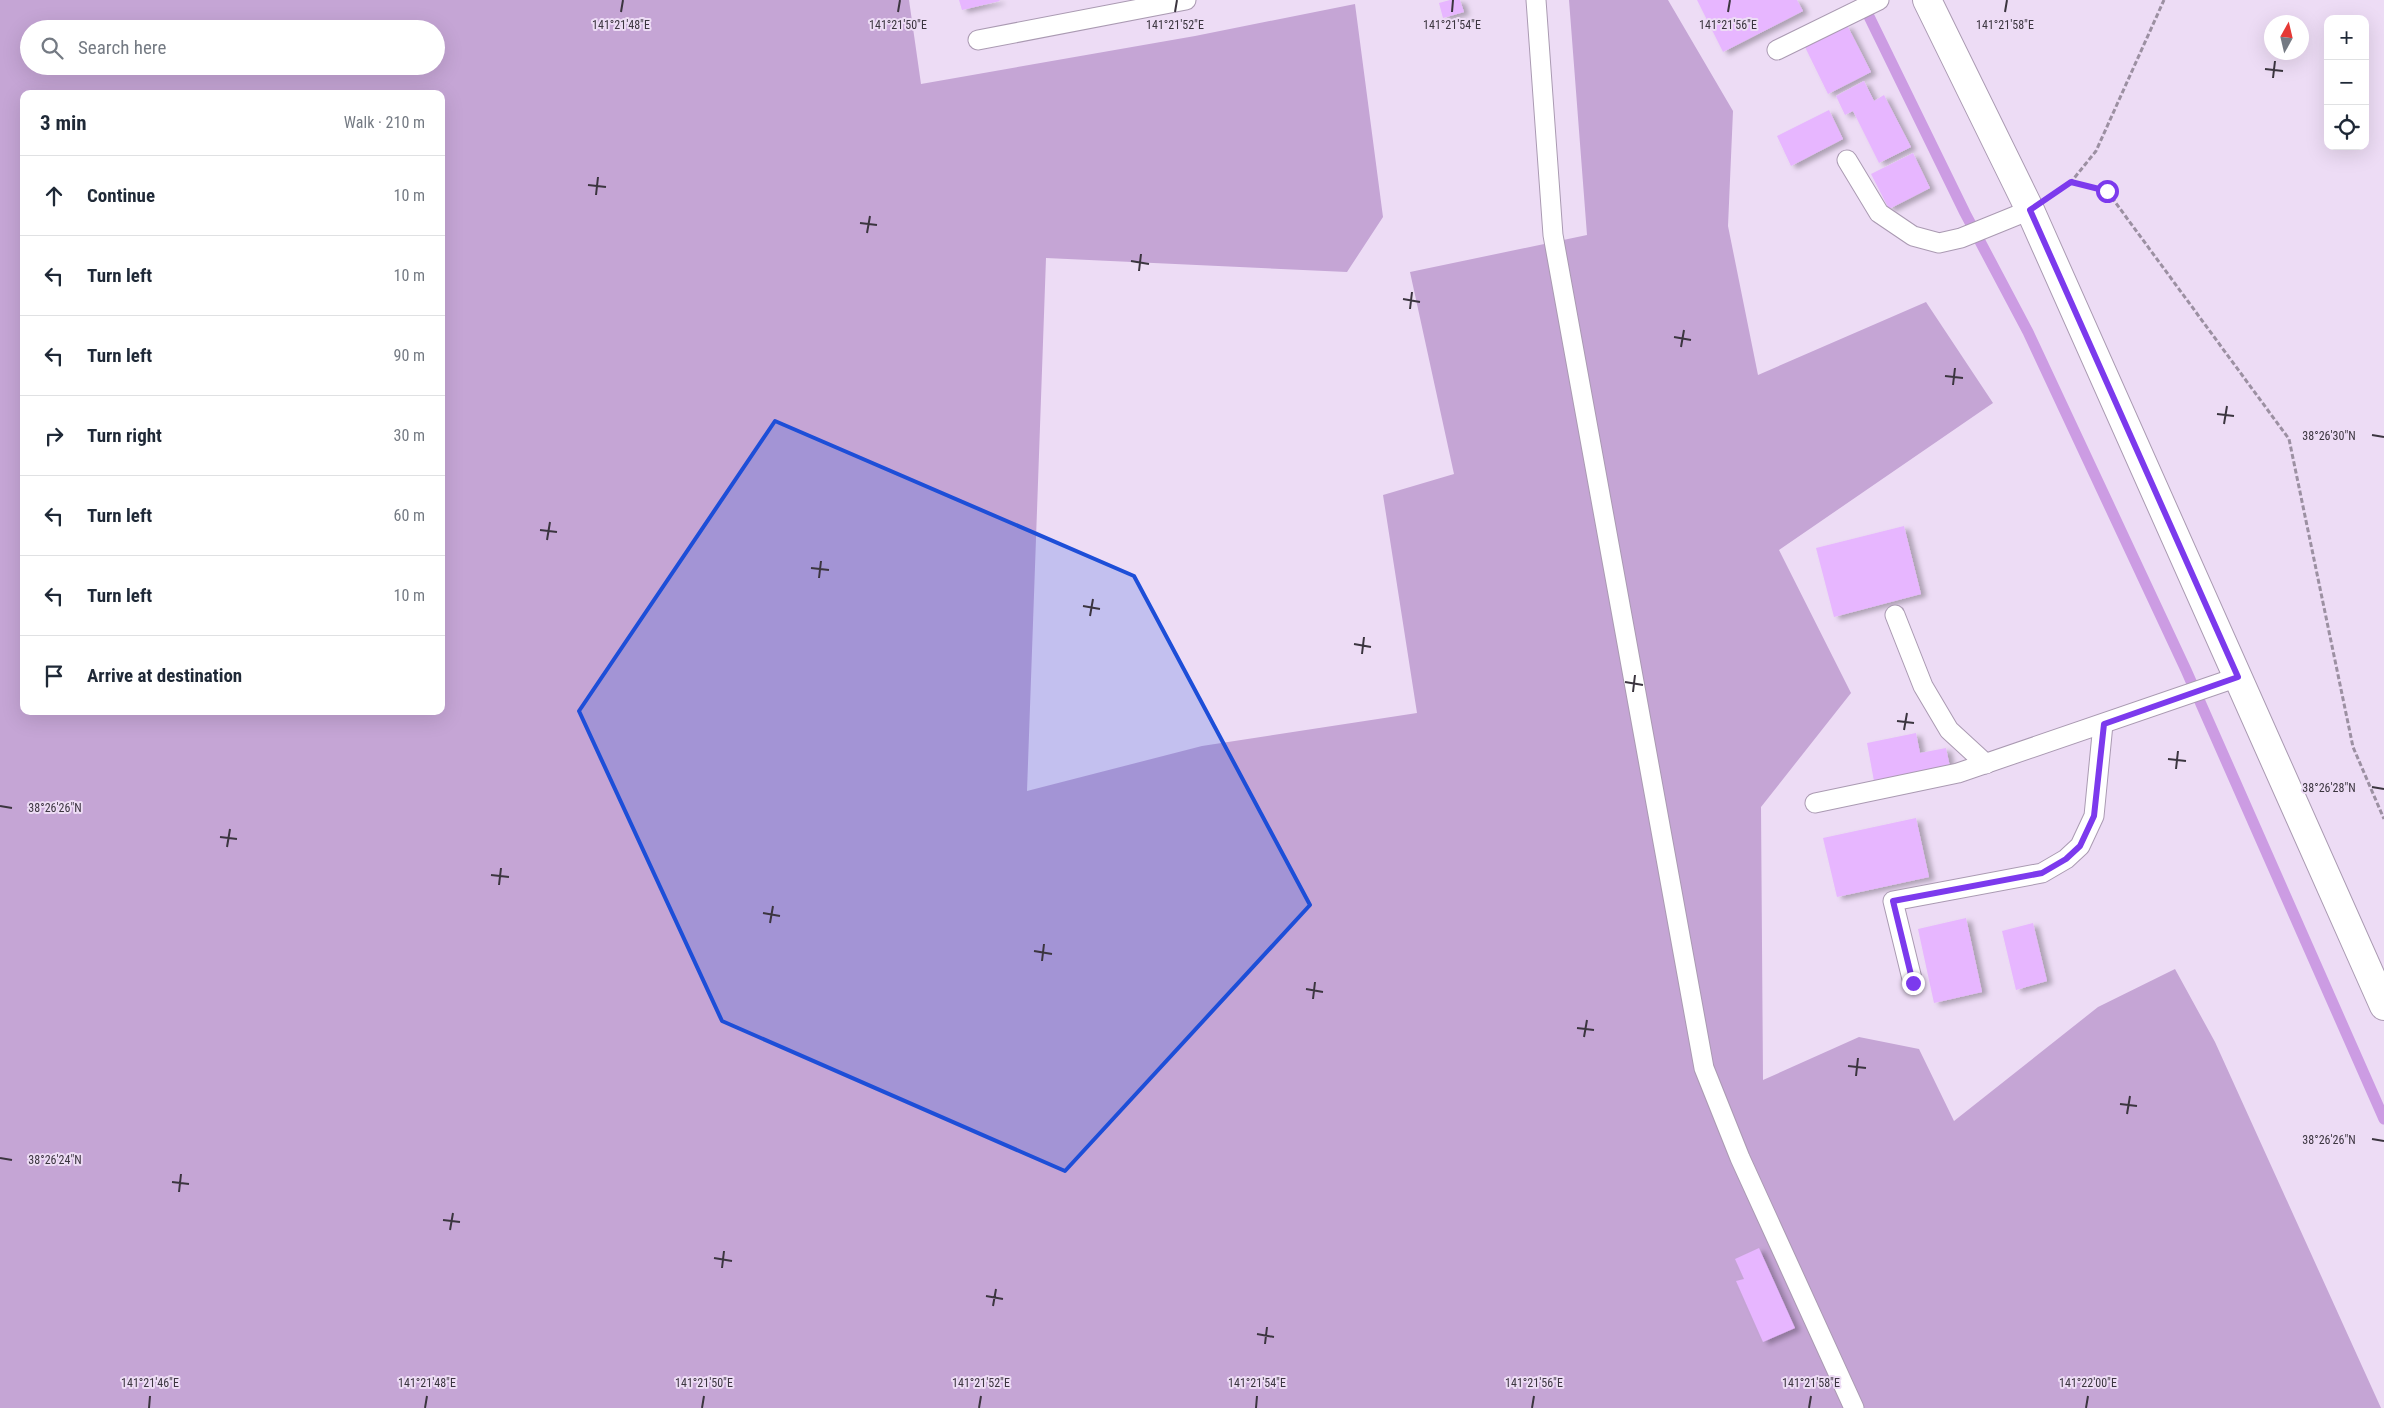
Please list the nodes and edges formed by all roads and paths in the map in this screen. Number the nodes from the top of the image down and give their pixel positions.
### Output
1 (1186, 0) edge
2 (1536, 0) edge
3 (1878, 0) edge
4 (1927, 0) edge
5 (2164, 0) edge
6 (978, 40) dead end
7 (1777, 50) dead end
8 (1847, 160) dead end
9 (2071, 182) junction
10 (2030, 210) junction
11 (1895, 615) dead end
12 (2238, 677) junction
13 (2104, 724) junction
14 (1986, 764) junction
15 (1815, 803) dead end
16 (2384, 819) edge
17 (1913, 983) dead end
18 (2384, 1006) edge
19 (1854, 1408) edge

1 - 6 lane
2 - 19 lane
3 - 7 lane
4 - 10 street
5 - 9 path
8 - 10 lane
9 - 10 path
9 - 16 path
10 - 12 street
11 - 14 lane
12 - 13 lane
12 - 18 street
13 - 14 lane
13 - 17 lane
14 - 15 lane

